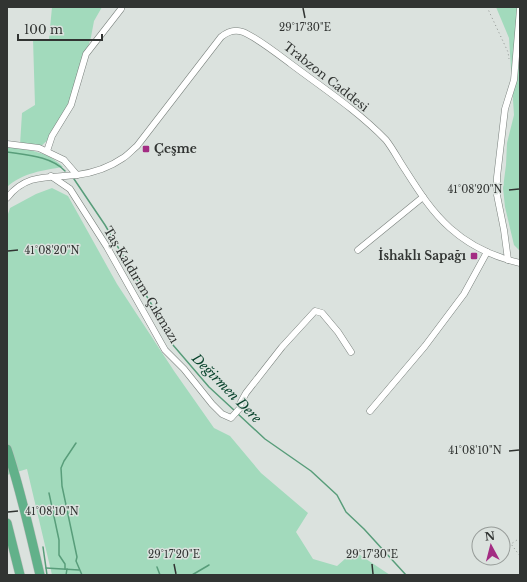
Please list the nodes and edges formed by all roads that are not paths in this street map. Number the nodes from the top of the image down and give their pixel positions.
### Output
1 (121, 9) dead end
2 (520, 9) edge
3 (7, 144) edge
4 (47, 151) junction
5 (77, 174) junction
6 (51, 176) junction
7 (423, 197) junction
8 (7, 198) edge
9 (358, 250) dead end
10 (487, 252) junction
11 (508, 260) junction
12 (520, 263) edge
13 (351, 352) dead end
14 (370, 411) dead end
15 (7, 449) edge
16 (7, 523) edge
17 (20, 575) edge
18 (40, 575) edge

1 - 4 street
2 - 11 street
3 - 4 street
4 - 5 street
5 - 6 street, Trabzon Caddesi
5 - 7 street, Trabzon Caddesi
6 - 8 street, Trabzon Caddesi
6 - 13 street, Taş Kaldırım Çıkmazı
7 - 9 street
7 - 10 street, Trabzon Caddesi
10 - 11 street, Trabzon Caddesi
10 - 14 street
11 - 12 street, Trabzon Caddesi
15 - 18 highway
16 - 17 highway

